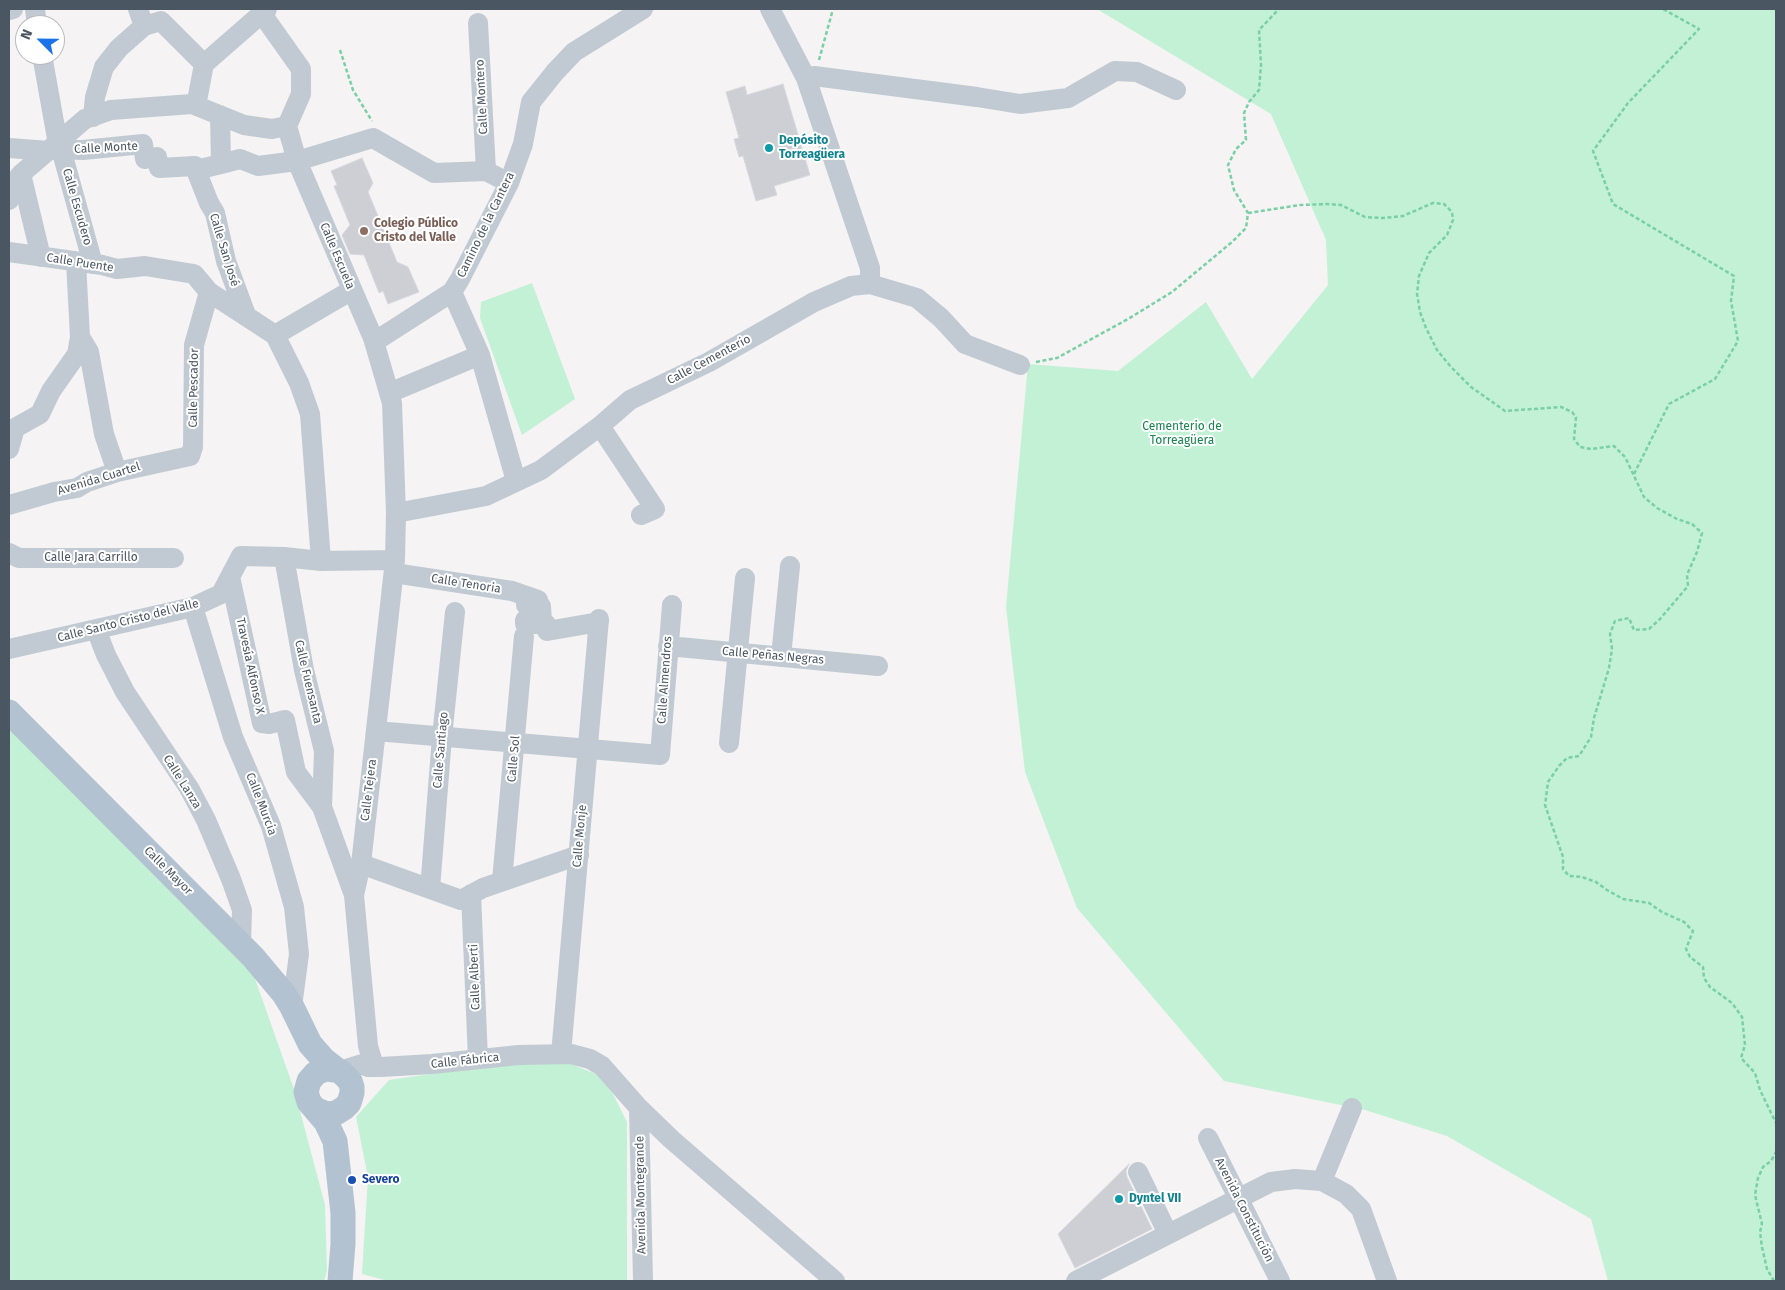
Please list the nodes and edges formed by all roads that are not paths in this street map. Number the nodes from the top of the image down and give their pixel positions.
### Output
1 (13, 9) edge
2 (159, 9) edge
3 (643, 9) edge
4 (770, 9) edge
5 (9, 10) edge
6 (265, 11) edge
7 (141, 17) edge
8 (478, 23) dead end
9 (204, 64) junction
10 (43, 65) edge
11 (810, 77) junction
12 (1176, 90) dead end
13 (196, 106) junction
14 (220, 115) junction
15 (93, 116) junction
16 (287, 126) junction
17 (9, 148) edge
18 (55, 148) junction
19 (297, 161) junction
20 (222, 164) junction
21 (196, 170) junction
22 (486, 171) junction
23 (21, 174) junction
24 (509, 182) junction
25 (9, 200) edge
26 (9, 252) edge
27 (41, 257) junction
28 (85, 263) junction
29 (870, 284) junction
30 (352, 290) junction
31 (210, 292) junction
32 (452, 292) junction
33 (250, 318) junction
34 (275, 335) junction
35 (80, 337) junction
36 (374, 342) junction
37 (480, 355) junction
38 (1020, 365) road end
39 (389, 393) junction
40 (600, 426) junction
41 (9, 441) edge
42 (190, 456) joint
43 (117, 472) junction
44 (516, 481) junction
45 (9, 505) edge
46 (396, 513) junction
47 (641, 514) dead end
48 (9, 553) edge
49 (284, 557) junction
50 (174, 558) dead end
51 (321, 561) junction
52 (394, 566) junction
53 (790, 566) dead end
54 (230, 577) junction
55 (745, 578) dead end
56 (672, 605) dead end
57 (193, 607) junction
58 (455, 612) dead end
59 (599, 621) joint
60 (96, 629) junction
61 (524, 636) dead end
62 (668, 646) junction
63 (9, 649) edge
64 (738, 652) junction
65 (781, 656) junction
66 (878, 666) dead end
67 (9, 712) edge
68 (376, 732) junction
69 (442, 737) junction
70 (515, 743) junction
71 (729, 743) dead end
72 (588, 749) junction
73 (322, 807) junction
74 (579, 855) junction
75 (361, 864) junction
76 (502, 881) junction
77 (430, 889) junction
78 (471, 894) junction
79 (354, 895) junction
80 (241, 944) junction
81 (292, 1007) junction
82 (310, 1044) junction
83 (562, 1054) junction
84 (478, 1059) junction
85 (371, 1066) junction
86 (339, 1071) junction
87 (309, 1081) junction
88 (347, 1104) junction
89 (639, 1108) junction
90 (1352, 1108) dead end
91 (316, 1110) junction
92 (1208, 1138) dead end
93 (335, 1141) junction
94 (1138, 1172) dead end
95 (1322, 1181) junction
96 (1238, 1197) junction
97 (1168, 1234) junction
98 (817, 1274) edge
99 (340, 1281) edge
100 (643, 1281) edge
101 (835, 1281) edge
102 (1076, 1281) edge
103 (1278, 1281) edge
104 (1387, 1281) edge

1 - 5 street
2 - 7 street
3 - 24 street, Camino de la Cantera
4 - 11 street
6 - 9 street
6 - 16 street
7 - 9 street
7 - 15 street
8 - 22 street, Calle Montero
9 - 13 street
10 - 18 street, Calle Escudero
11 - 12 street
11 - 29 street
13 - 14 street
13 - 15 street
14 - 16 street
14 - 20 street
15 - 18 street
16 - 19 street, Calle Escuela
17 - 18 street, Calle Monte
18 - 21 street, Calle Monte
18 - 23 street
18 - 28 street, Calle Escudero
19 - 20 street
19 - 22 street
19 - 30 street, Calle Escuela
20 - 21 street
21 - 33 street, Calle San José
22 - 24 street
23 - 25 street
23 - 27 street
24 - 32 street, Camino de la Cantera
26 - 27 street, Calle Puente
27 - 28 street, Calle Puente
28 - 31 street, Calle Puente
28 - 35 street, Calle Escudero
29 - 38 street, Calle Cementerio
29 - 40 street, Calle Cementerio
30 - 34 street
30 - 36 street, Calle Escuela
31 - 33 street, Calle Puente
31 - 42 street, Calle Pescador
32 - 36 street
32 - 37 street, Camino de la Cantera
33 - 34 street, Calle Puente
34 - 51 street
35 - 41 street
35 - 43 street
36 - 39 street, Calle Escuela
37 - 39 street
37 - 44 street, Camino de la Cantera
39 - 46 street, Calle Escuela
40 - 44 street, Calle Cementerio
40 - 47 street
42 - 43 street, Avenida Cuartel
43 - 45 street, Avenida Cuartel
44 - 46 street, Calle Cementerio
46 - 52 street, Calle Tejera
48 - 50 street, Calle Jara Carrillo
49 - 51 street, Calle Tenoria
49 - 54 street, Calle Santo Cristo del Valle
49 - 73 street, Calle Fuensanta
51 - 52 street, Calle Tenoria
52 - 59 street, Calle Tenoria
52 - 68 street, Calle Tejera
53 - 65 street
54 - 57 street, Calle Santo Cristo del Valle
54 - 73 street, Travesía Alfonso X
55 - 64 street
56 - 62 street, Calle Almendros
57 - 60 street, Calle Santo Cristo del Valle
57 - 81 street, Calle Murcia
58 - 69 street, Calle Santiago
59 - 72 street, Calle Monje
60 - 63 street, Calle Santo Cristo del Valle
60 - 80 street, Calle Lanza
61 - 70 street, Calle Sol
62 - 64 street, Calle Peñas Negras
62 - 72 street, Calle Almendros
64 - 65 street, Calle Peñas Negras
64 - 71 street
65 - 66 street, Calle Peñas Negras
67 - 80 main road, Calle Mayor
68 - 69 street
68 - 75 street, Calle Tejera
69 - 70 street
69 - 77 street, Calle Santiago
70 - 72 street
70 - 76 street, Calle Sol
72 - 74 street, Calle Monje
73 - 79 street, Travesía Alfonso X
74 - 76 street
74 - 83 street, Calle Monje
75 - 77 street
75 - 79 street, Calle Tejera
76 - 78 street
77 - 78 street
78 - 84 street, Calle Alberti
79 - 85 street, Calle Tejera
80 - 81 main road, Calle Mayor
81 - 82 main road, Calle Mayor
82 - 86 main road, Calle Mayor
82 - 87 main road, Calle Mayor
83 - 84 street, Calle Fábrica
83 - 89 street, Calle Fábrica
84 - 85 street, Calle Fábrica
85 - 86 street, Calle Fábrica
85 - 88 street
86 - 87 main road
86 - 88 main road
87 - 91 main road
88 - 91 main road
88 - 93 main road
89 - 98 street, Calle Fábrica
89 - 100 street, Avenida Montegrande
90 - 95 street
91 - 93 main road
92 - 96 street, Avenida Constitución
93 - 99 main road
94 - 97 street
95 - 96 street
95 - 104 street
96 - 97 street
96 - 103 street, Avenida Constitución
97 - 102 street
98 - 101 street, Calle Fábrica

